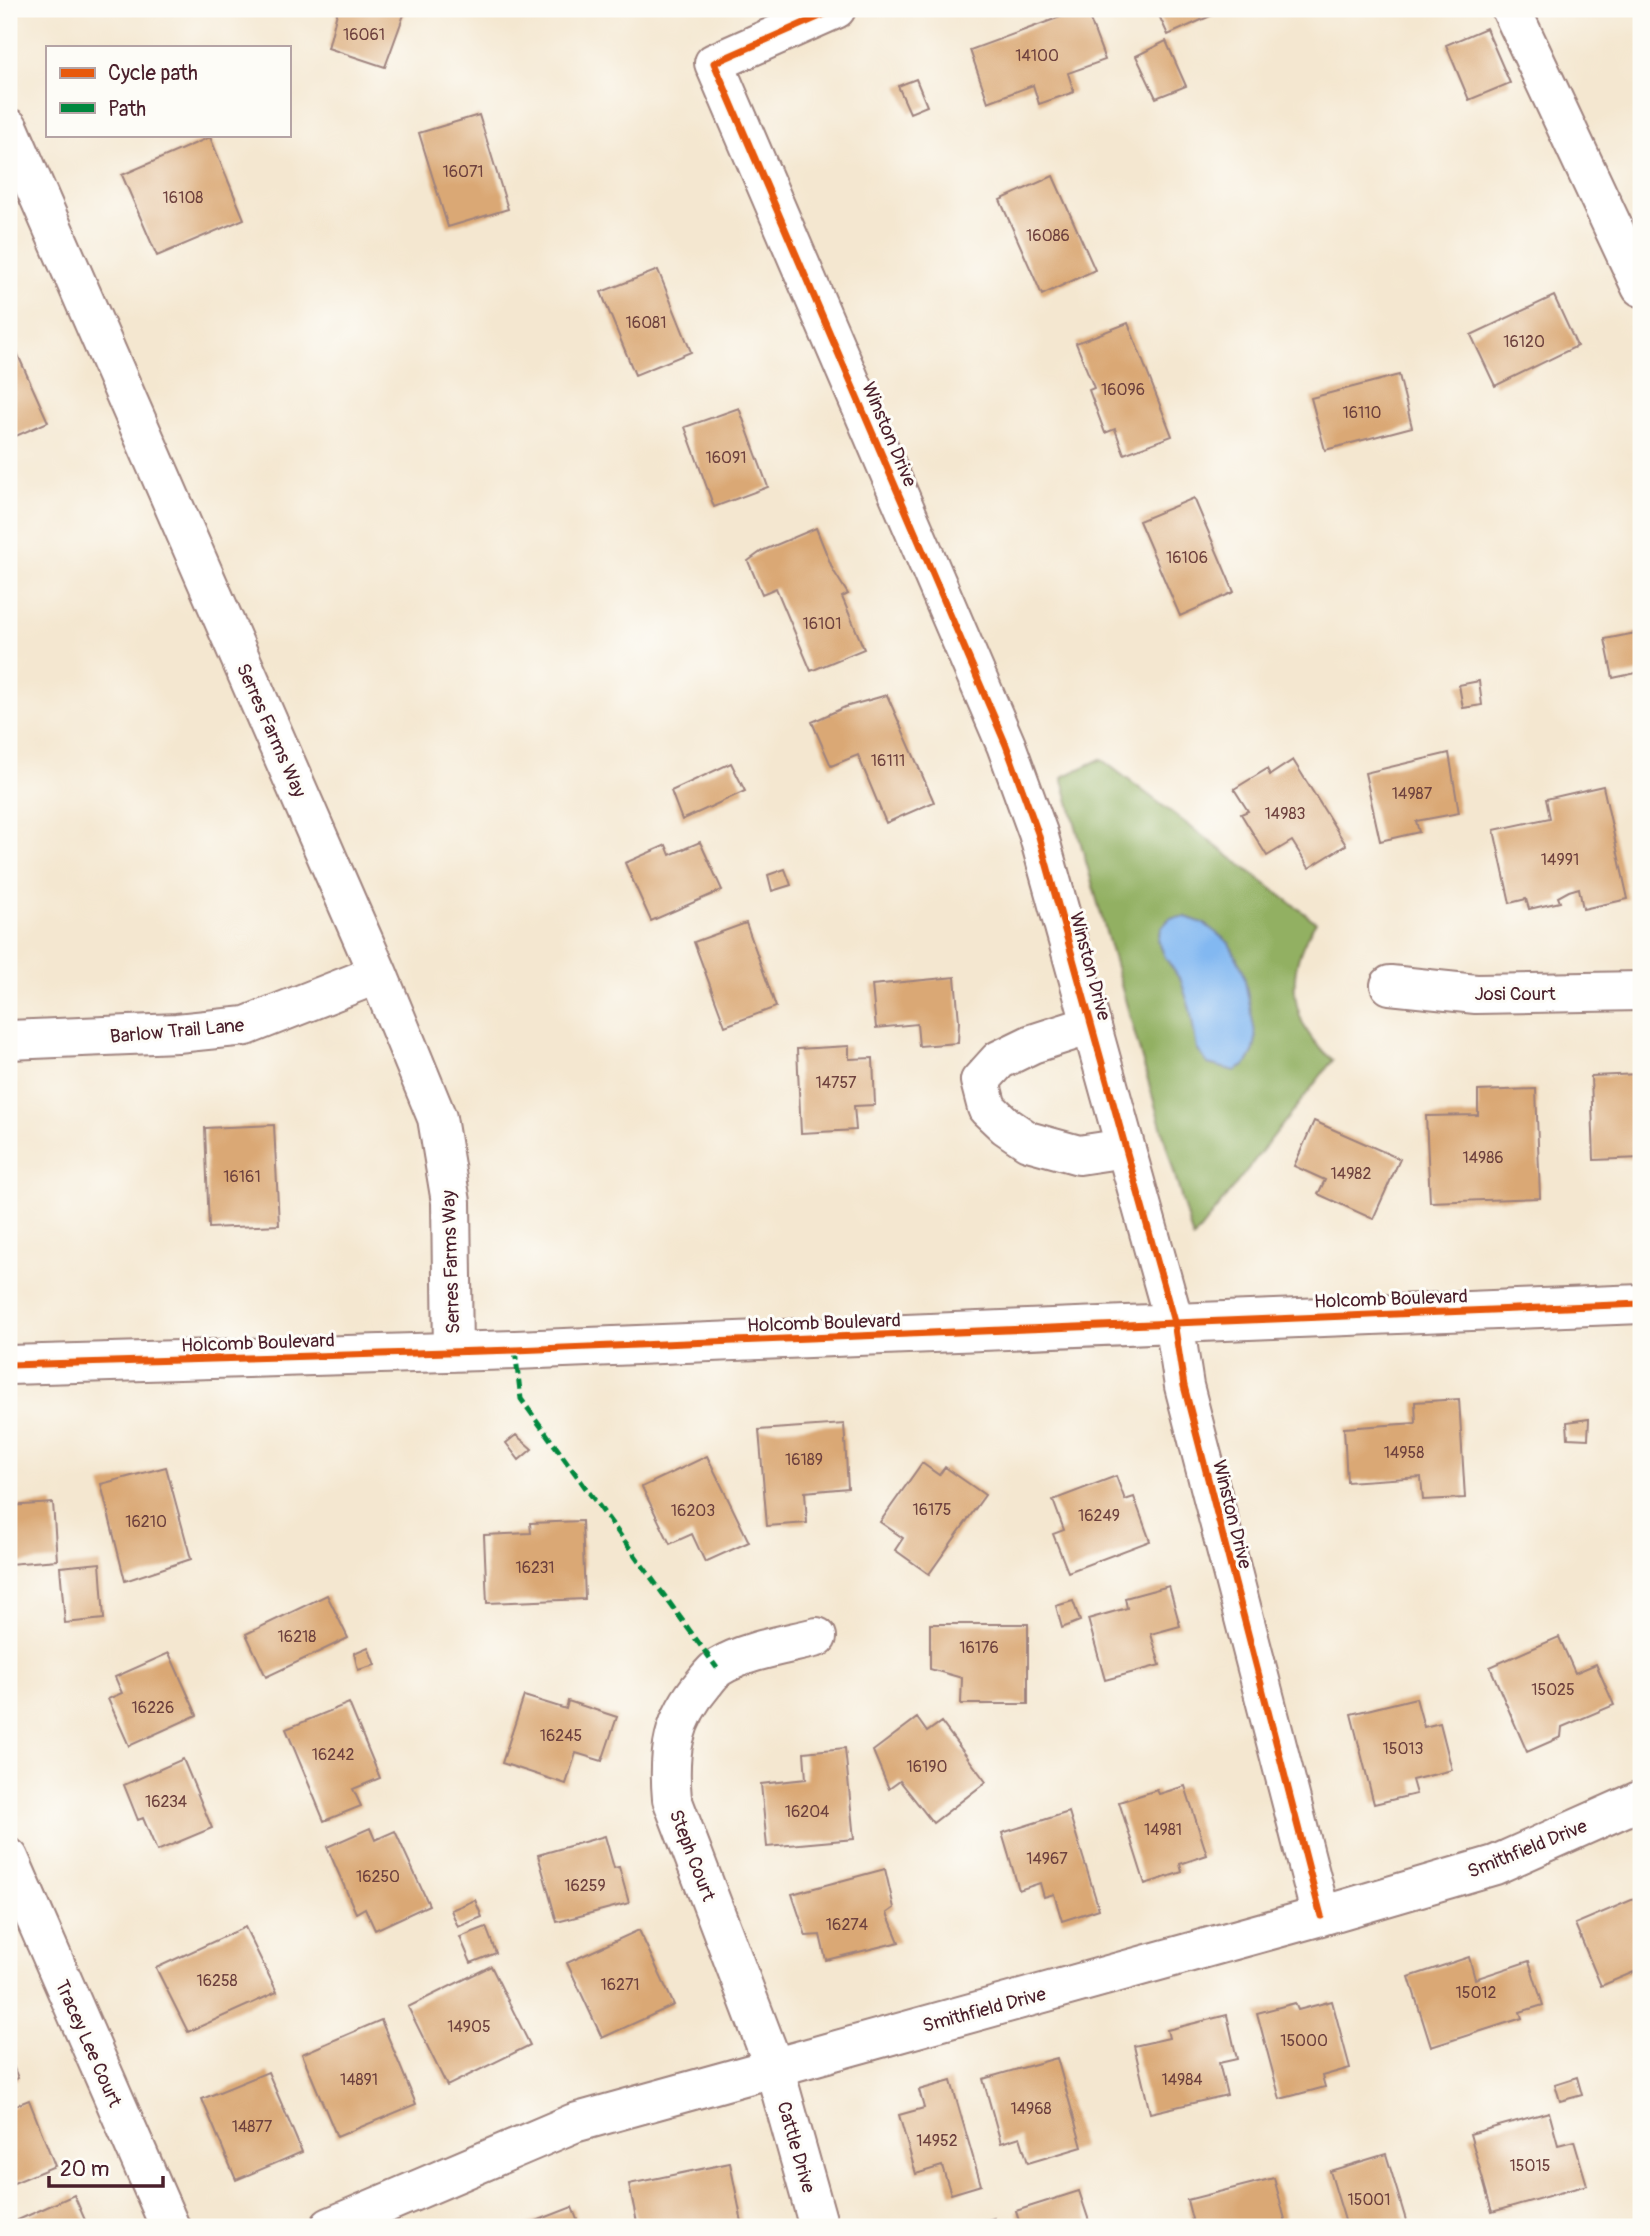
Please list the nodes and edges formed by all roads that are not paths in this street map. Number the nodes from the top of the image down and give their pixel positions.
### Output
1 (836, 9) edge
2 (1511, 9) edge
3 (9, 128) edge
4 (1641, 287) edge
5 (378, 974) junction
6 (1390, 985) dead end
7 (1641, 990) edge
8 (1091, 1026) junction
9 (9, 1040) edge
10 (1125, 1148) junction
11 (1641, 1304) edge
12 (1174, 1322) junction
13 (453, 1352) junction
14 (9, 1365) edge
15 (817, 1637) dead end
16 (1641, 1800) edge
17 (9, 1858) edge
18 (1321, 1916) junction
19 (774, 2067) junction
20 (170, 2227) edge
21 (330, 2227) edge
22 (819, 2227) edge

1 - 8 street, Winston Drive
2 - 4 street
3 - 5 street, Serres Farms Way
5 - 9 street, Barlow Trail Lane
5 - 13 street, Serres Farms Way
6 - 7 street, Josi Court
8 - 10 street, Winston Drive
8 - 10 street
10 - 12 street, Winston Drive
11 - 12 street, Holcomb Boulevard
12 - 13 street, Holcomb Boulevard
12 - 18 street, Winston Drive
13 - 14 street, Holcomb Boulevard
15 - 19 street, Steph Court
16 - 18 street, Smithfield Drive
17 - 20 street, Tracey Lee Court
18 - 19 street, Smithfield Drive
19 - 21 street, Smithfield Drive
19 - 22 street, Cattle Drive

